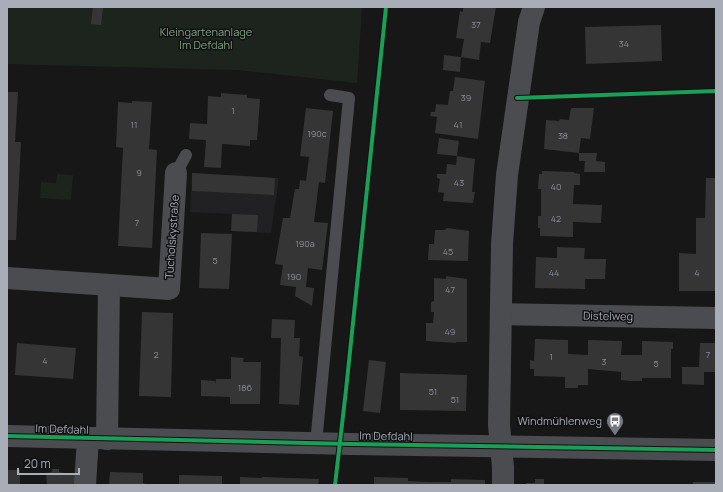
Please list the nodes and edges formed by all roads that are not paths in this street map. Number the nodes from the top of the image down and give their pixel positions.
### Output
1 (534, 7) edge
2 (330, 95) dead end
3 (181, 164) dead end
4 (7, 278) edge
5 (109, 285) junction
6 (501, 314) junction
7 (716, 318) edge
8 (7, 436) edge
9 (98, 439) junction
10 (316, 444) junction
11 (501, 446) junction
12 (716, 450) edge
13 (85, 485) edge
14 (503, 485) edge

1 - 6 street
2 - 10 lane
3 - 5 street, Tucholskystraße
4 - 5 street, Tucholskystraße
5 - 9 street
6 - 7 street, Distelweg
6 - 11 street
8 - 9 street, Im Defdahl
9 - 10 street, Im Defdahl
9 - 13 street
10 - 11 street, Im Defdahl
11 - 12 street, Im Defdahl
11 - 14 street

